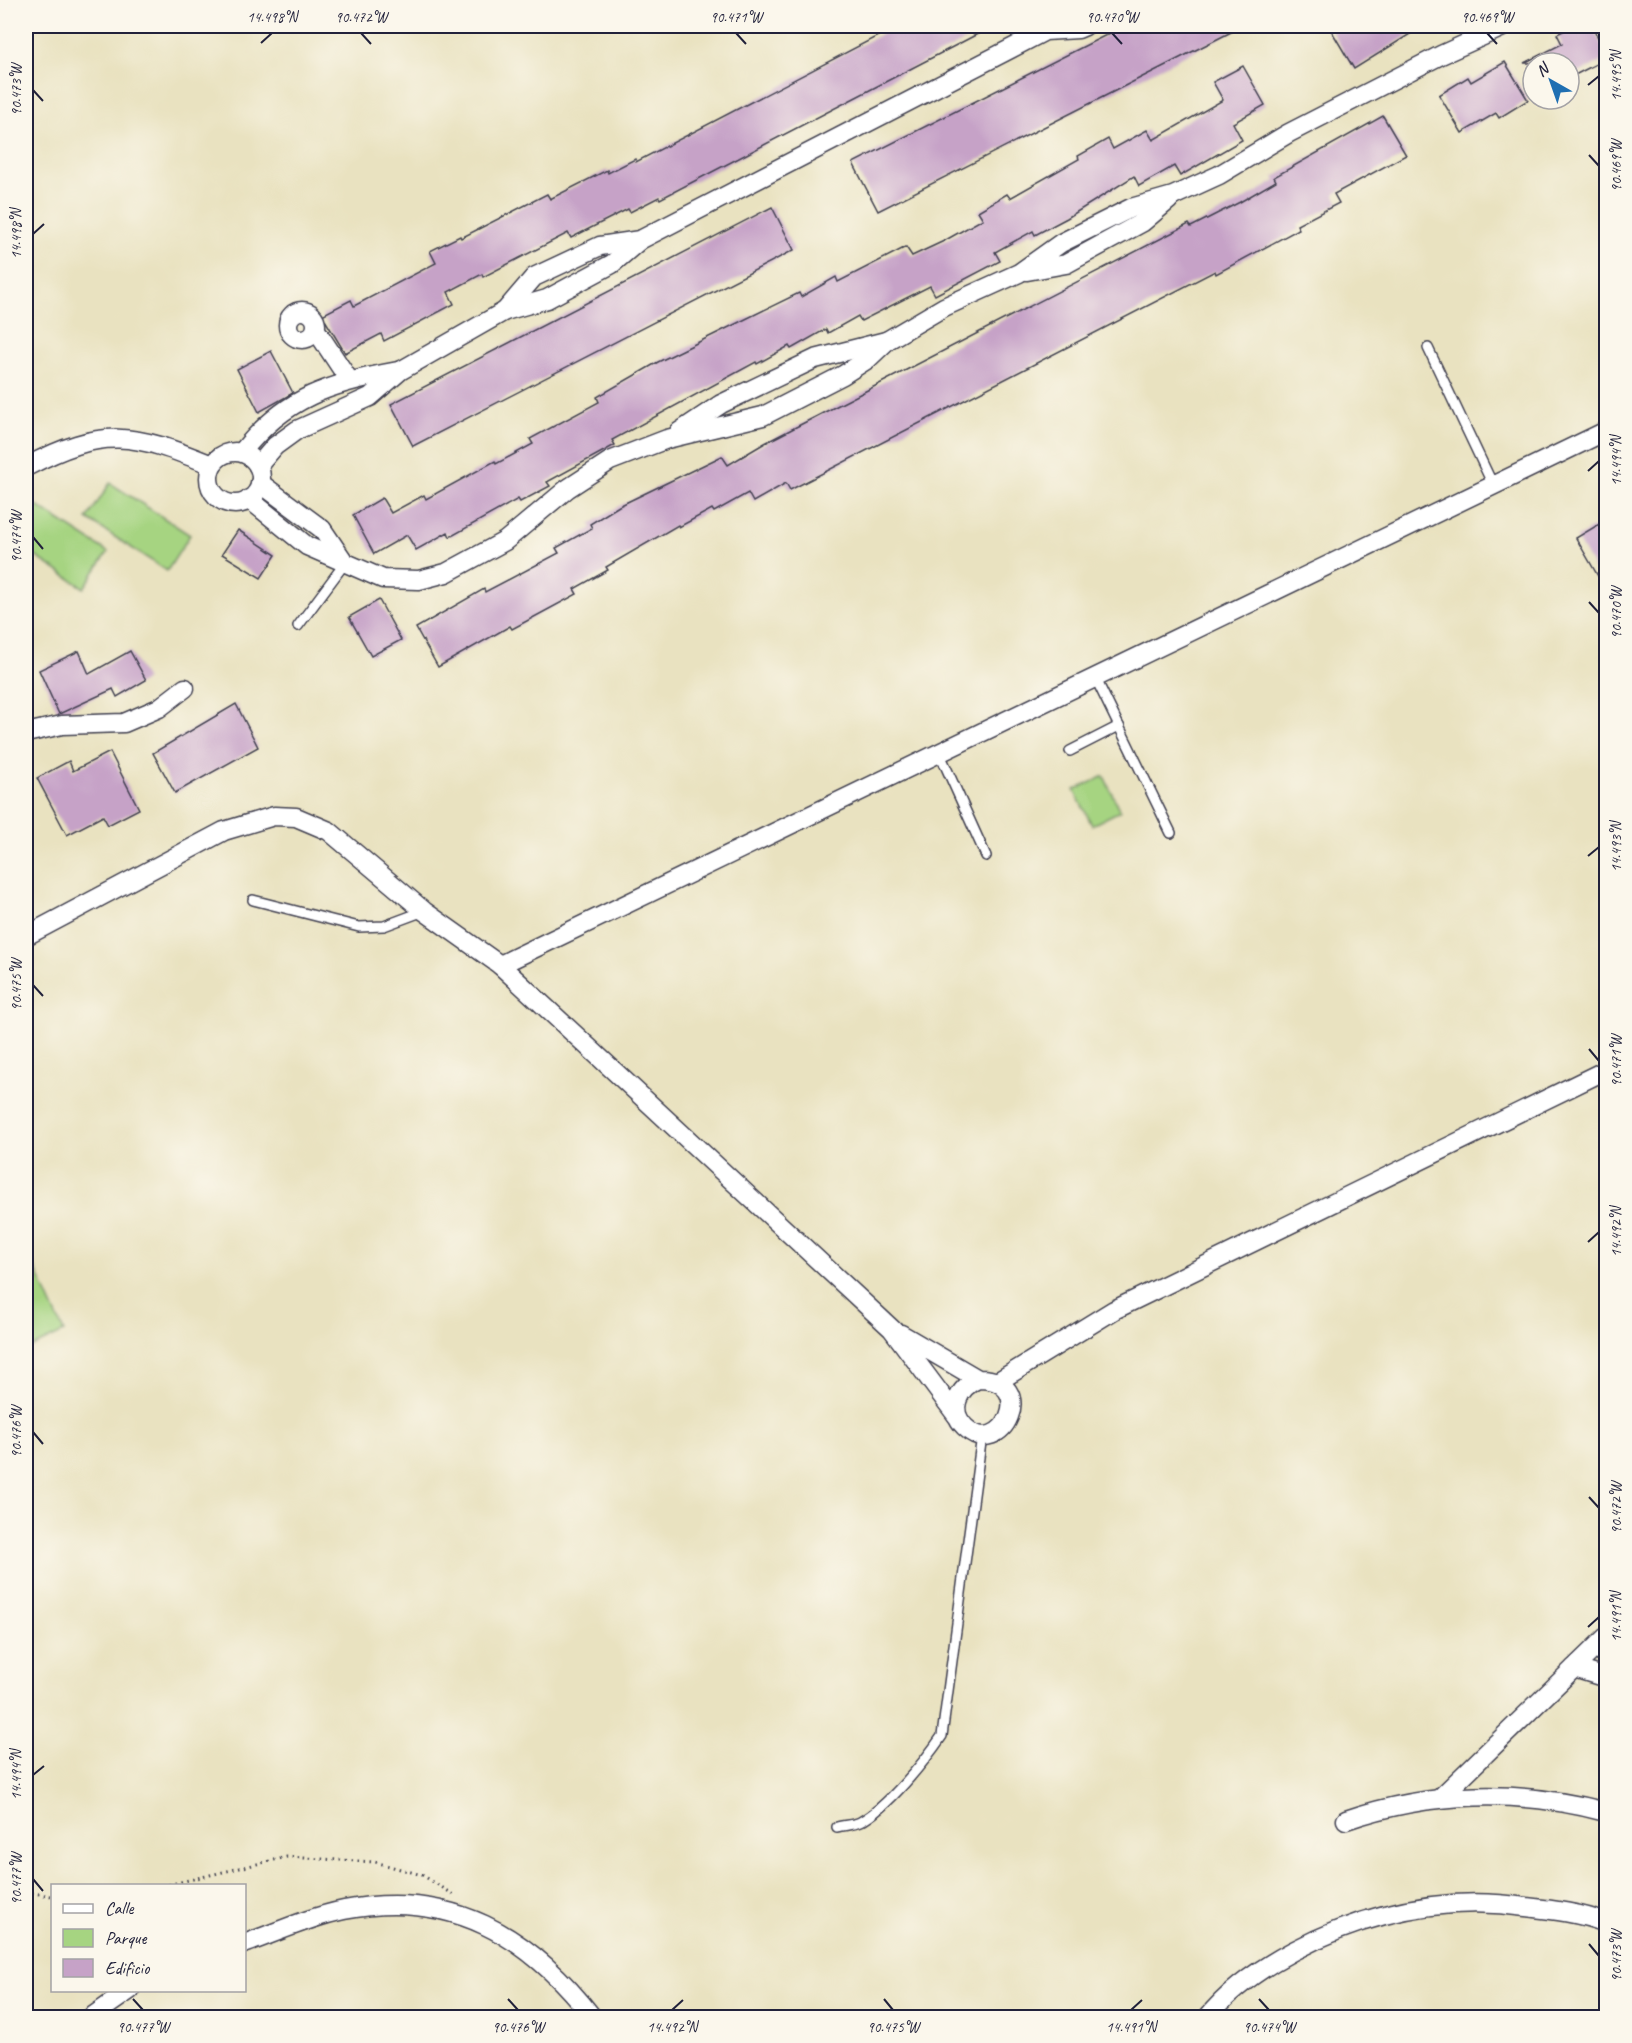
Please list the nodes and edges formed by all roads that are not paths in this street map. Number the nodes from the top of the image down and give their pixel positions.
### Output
1 (1085, 26) edge
2 (1505, 26) edge
3 (1047, 28) edge
4 (640, 240) junction
5 (506, 311) junction
6 (316, 330) dead end
7 (888, 340) junction
8 (1428, 348) dead end
9 (400, 371) junction
10 (349, 380) junction
11 (1606, 430) edge
12 (667, 439) junction
13 (242, 452) junction
14 (212, 465) junction
15 (26, 467) edge
16 (259, 474) junction
17 (1493, 485) junction
18 (249, 499) junction
19 (345, 563) junction
20 (298, 626) dead end
21 (1096, 679) junction
22 (185, 688) dead end
23 (1119, 726) junction
24 (26, 733) edge
25 (1070, 751) dead end
26 (940, 753) junction
27 (1171, 833) dead end
28 (986, 856) dead end
29 (253, 900) dead end
30 (424, 911) junction
31 (26, 936) edge
32 (500, 965) junction
33 (1606, 1070) edge
34 (892, 1329) junction
35 (978, 1379) junction
36 (997, 1382) junction
37 (957, 1416) junction
38 (982, 1435) junction
39 (1606, 1637) edge
40 (1574, 1668) junction
41 (1606, 1678) edge
42 (1440, 1798) junction
43 (1606, 1812) edge
44 (1346, 1820) dead end
45 (837, 1827) dead end
46 (1606, 1923) edge
47 (246, 1943) edge
48 (127, 1992) edge
49 (90, 2018) edge
50 (593, 2018) edge
51 (1207, 2018) edge

1 - 3 street
2 - 7 street
3 - 4 street
4 - 5 street
4 - 5 street
5 - 9 street
6 - 10 street
7 - 12 street
7 - 12 street
8 - 17 lane
9 - 10 street
9 - 16 street
10 - 13 street
11 - 17 street
12 - 19 street
13 - 14 street
13 - 16 street
14 - 15 street
14 - 18 street
16 - 18 street
16 - 19 street
17 - 21 street
18 - 19 street
19 - 20 lane
21 - 23 lane
21 - 26 street
22 - 24 street
23 - 25 lane
23 - 27 lane
26 - 28 lane
26 - 32 street
29 - 30 lane
30 - 31 street
30 - 32 street
32 - 34 street
33 - 36 street
34 - 35 street
34 - 37 street
35 - 36 street
35 - 37 street
36 - 38 street
37 - 38 street
38 - 45 lane
39 - 40 street
40 - 41 street
40 - 42 street
42 - 43 street
42 - 44 street
46 - 51 street
47 - 50 street
48 - 49 street

